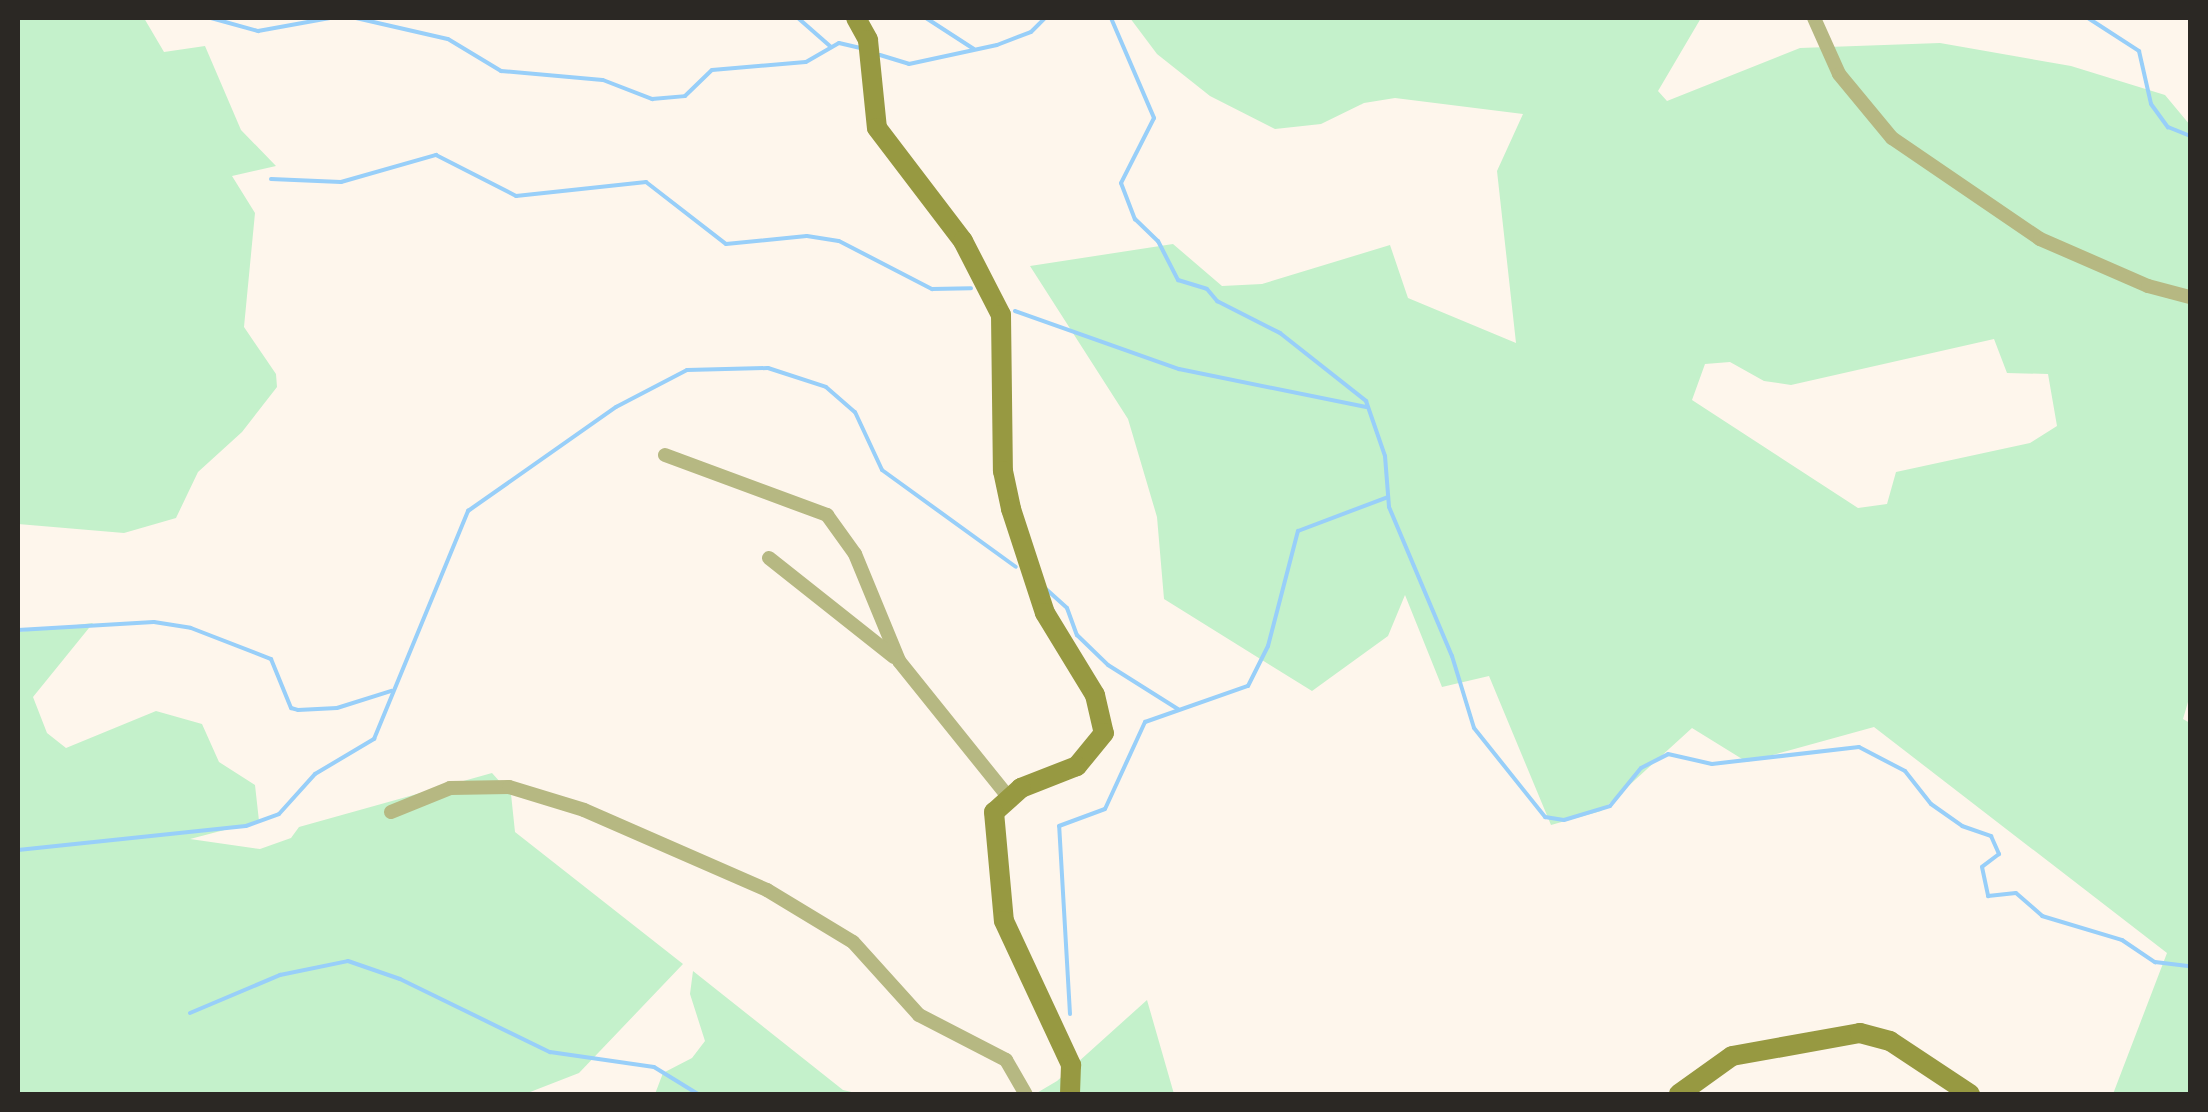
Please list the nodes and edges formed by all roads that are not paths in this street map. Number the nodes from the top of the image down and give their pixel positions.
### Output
1 (856, 18) edge
2 (1814, 18) edge
3 (2190, 297) edge
4 (666, 454) dead end
5 (769, 558) dead end
6 (899, 661) junction
7 (1010, 798) junction
8 (391, 812) dead end
9 (1026, 1094) edge
10 (1070, 1094) edge
11 (1679, 1094) edge
12 (1970, 1094) edge

1 - 7 street
2 - 3 street
4 - 6 street
5 - 6 street
6 - 7 street
7 - 10 street
8 - 9 street
11 - 12 street

